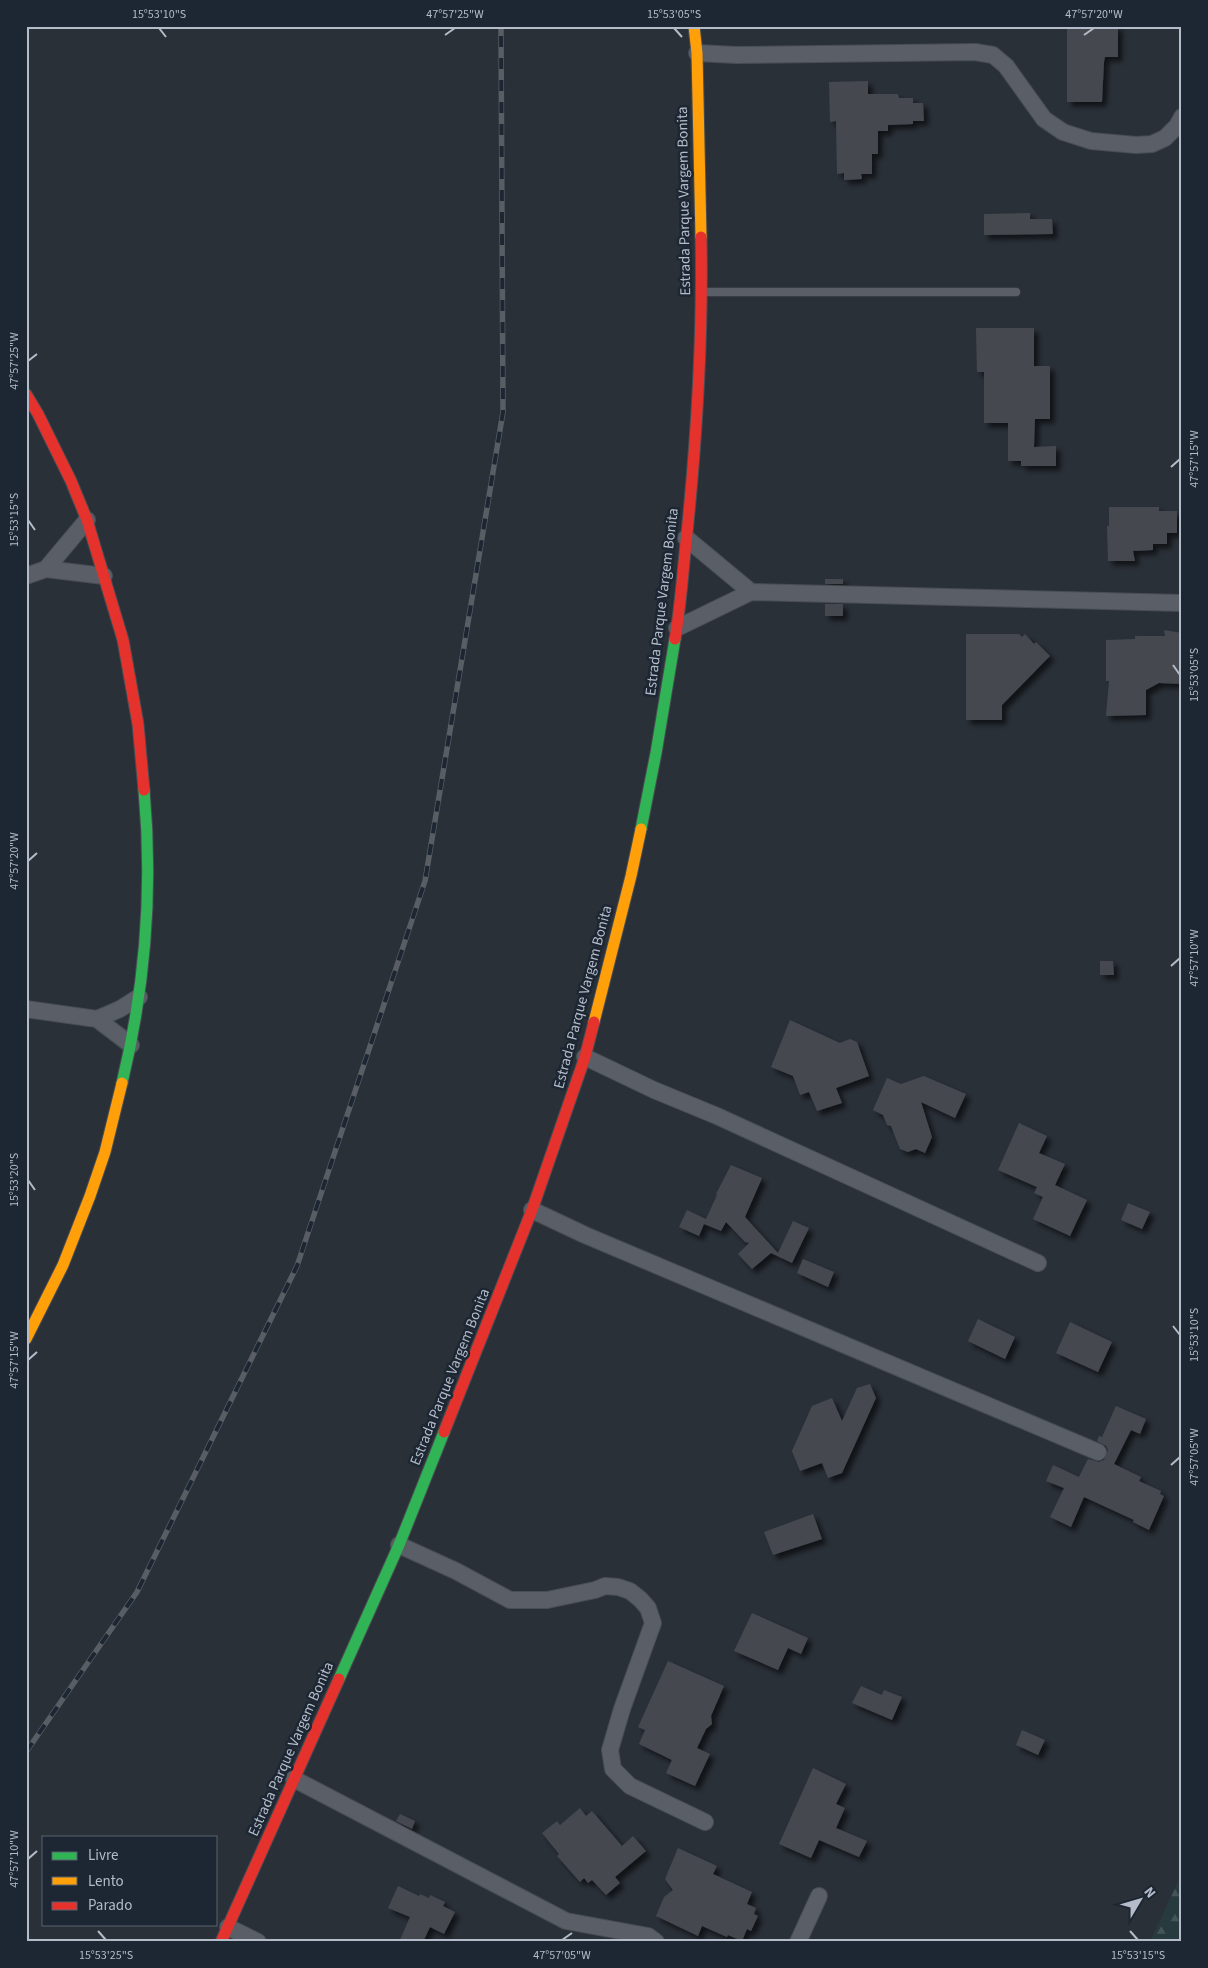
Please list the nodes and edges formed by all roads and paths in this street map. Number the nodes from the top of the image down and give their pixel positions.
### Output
1 (694, 26) edge
2 (697, 53) junction
3 (1182, 118) edge
4 (702, 292) junction
5 (1016, 292) dead end
6 (26, 394) edge
7 (87, 520) junction
8 (686, 538) junction
9 (46, 569) junction
10 (26, 576) edge
11 (104, 576) junction
12 (750, 592) junction
13 (1182, 603) edge
14 (677, 628) junction
15 (139, 997) junction
16 (26, 1009) edge
17 (97, 1019) junction
18 (130, 1045) junction
19 (585, 1057) junction
20 (532, 1210) junction
21 (1038, 1263) dead end
22 (26, 1338) edge
23 (1098, 1452) dead end
24 (399, 1545) junction
25 (294, 1779) junction
26 (705, 1822) dead end
27 (819, 1896) dead end
28 (224, 1935) edge
29 (258, 1942) edge
30 (656, 1942) edge
31 (798, 1942) edge

1 - 2 main road, Estrada Parque Vargem Bonita
2 - 3 street
2 - 4 main road, Estrada Parque Vargem Bonita
4 - 5 lane
4 - 8 main road, Estrada Parque Vargem Bonita
6 - 7 main road
7 - 9 street
7 - 11 main road
8 - 12 street
8 - 14 main road, Estrada Parque Vargem Bonita
9 - 10 street
9 - 11 street
11 - 15 main road
12 - 13 street
12 - 14 street
14 - 19 main road, Estrada Parque Vargem Bonita
15 - 17 street
15 - 18 main road
16 - 17 street
17 - 18 street
18 - 22 main road
19 - 20 main road, Estrada Parque Vargem Bonita
19 - 21 street
20 - 23 street
20 - 24 main road, Estrada Parque Vargem Bonita
24 - 25 main road, Estrada Parque Vargem Bonita
24 - 26 street
25 - 28 main road, Estrada Parque Vargem Bonita
25 - 30 street
27 - 31 street
28 - 29 street

